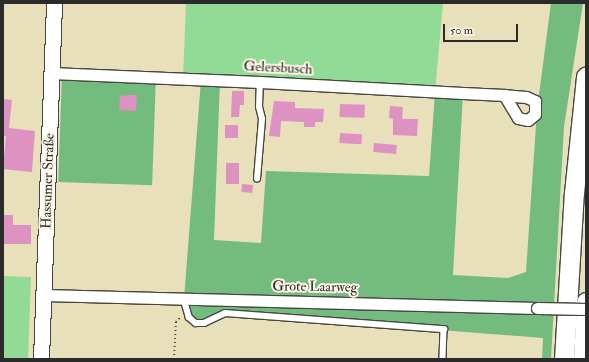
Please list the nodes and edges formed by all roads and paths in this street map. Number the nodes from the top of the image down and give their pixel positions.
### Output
1 (54, 3) edge
2 (51, 73) junction
3 (586, 77) edge
4 (260, 82) junction
5 (504, 96) dead end
6 (257, 179) dead end
7 (44, 295) junction
8 (586, 302) edge
9 (185, 304) junction
10 (586, 309) edge
11 (41, 359) edge
12 (174, 359) edge
13 (443, 359) edge
14 (564, 359) edge
15 (583, 359) edge

1 - 2 street, Hassumer Straße
2 - 4 street, Gelersbusch
2 - 7 street, Hassumer Straße
3 - 14 highway
4 - 5 street, Gelersbusch
4 - 6 lane
7 - 9 street, Grote Laarweg
7 - 11 street, Hassumer Straße
8 - 15 highway
9 - 10 street, Grote Laarweg, bridge
9 - 12 path
9 - 13 lane

